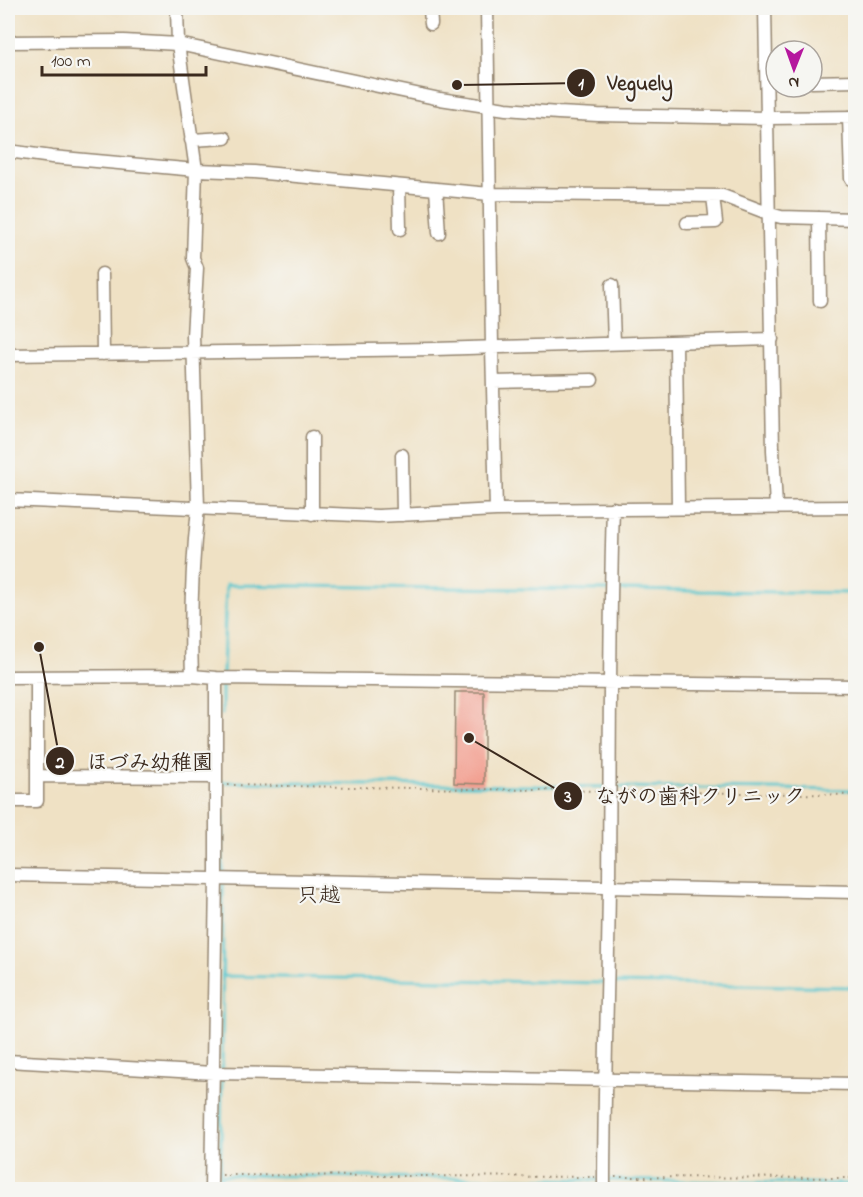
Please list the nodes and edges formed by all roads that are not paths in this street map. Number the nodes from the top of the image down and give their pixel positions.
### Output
1 (177, 8) edge
2 (430, 8) edge
3 (487, 8) edge
4 (765, 8) edge
5 (431, 24) dead end
6 (768, 39) edge
7 (8, 42) edge
8 (178, 44) junction
9 (855, 81) edge
10 (824, 82) edge
11 (770, 99) edge
12 (488, 107) junction
13 (852, 117) edge
14 (768, 118) junction
15 (225, 138) dead end
16 (191, 140) junction
17 (8, 151) edge
18 (196, 170) junction
19 (851, 179) dead end
20 (399, 186) junction
21 (436, 189) junction
22 (490, 194) junction
23 (713, 196) junction
24 (770, 214) junction
25 (819, 218) junction
26 (855, 219) edge
27 (687, 222) dead end
28 (400, 229) dead end
29 (438, 233) dead end
30 (102, 274) dead end
31 (612, 285) dead end
32 (820, 301) dead end
33 (772, 339) junction
34 (676, 342) junction
35 (614, 344) junction
36 (492, 347) junction
37 (194, 352) junction
38 (103, 354) junction
39 (8, 355) edge
40 (592, 380) dead end
41 (492, 382) junction
42 (312, 437) dead end
43 (402, 455) dead end
44 (8, 500) edge
45 (776, 507) junction
46 (855, 507) edge
47 (198, 508) junction
48 (613, 508) junction
49 (678, 508) junction
50 (496, 510) junction
51 (312, 514) junction
52 (403, 515) junction
53 (192, 676) junction
54 (8, 677) edge
55 (37, 678) junction
56 (216, 678) junction
57 (611, 683) junction
58 (855, 686) edge
59 (37, 776) junction
60 (216, 781) junction
61 (8, 801) edge
62 (8, 875) edge
63 (216, 878) junction
64 (609, 887) junction
65 (855, 892) edge
66 (8, 1061) edge
67 (213, 1072) junction
68 (604, 1080) junction
69 (855, 1084) edge
70 (604, 1183) edge
71 (211, 1190) edge

1 - 8 street
2 - 5 street
3 - 12 street
4 - 6 street
7 - 8 street
8 - 12 street
8 - 16 street
9 - 10 street
11 - 14 street
12 - 14 street
12 - 22 street
13 - 14 street
13 - 19 street
14 - 24 street
15 - 16 street
16 - 18 street
17 - 18 street
18 - 20 street
18 - 37 street
20 - 21 street
20 - 28 street
21 - 22 street
21 - 29 street
22 - 23 street
22 - 36 street
23 - 24 street
23 - 27 street
24 - 25 street
24 - 33 street
25 - 26 street
25 - 32 street
30 - 38 street
31 - 35 street
33 - 34 street
33 - 45 street
34 - 35 street
34 - 49 street
35 - 36 street
36 - 37 street
36 - 41 street
37 - 38 street
37 - 47 street
38 - 39 street
40 - 41 street
41 - 50 street
42 - 51 street
43 - 52 street
44 - 47 street
45 - 46 street
45 - 49 street
47 - 51 street
47 - 53 street
48 - 49 street
48 - 50 street
48 - 57 street
50 - 52 street
51 - 52 street
53 - 55 street
53 - 56 street
54 - 55 street
55 - 59 street
56 - 57 street
56 - 60 street
57 - 58 street
57 - 64 street
59 - 60 street
59 - 61 street
60 - 63 street
62 - 63 street
63 - 64 street
63 - 67 street
64 - 65 street
64 - 68 street
66 - 67 street
67 - 68 street
67 - 71 street
68 - 69 street
68 - 70 street

